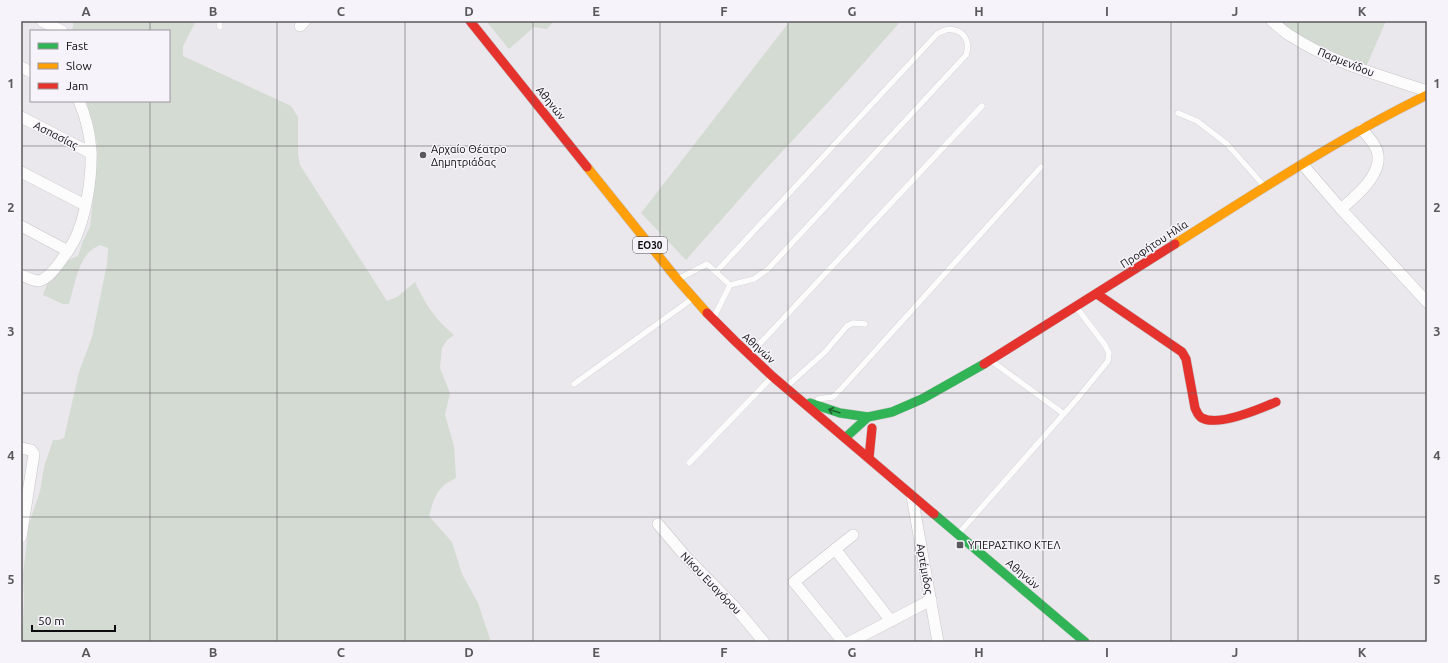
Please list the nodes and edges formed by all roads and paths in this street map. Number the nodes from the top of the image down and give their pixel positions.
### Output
1 (42, 21) edge
2 (470, 21) edge
3 (1272, 21) edge
4 (60, 30) edge
5 (21, 67) edge
6 (30, 72) edge
7 (1427, 91) edge
8 (1427, 95) edge
9 (79, 102) edge
10 (982, 106) dead end
11 (1178, 113) dead end
12 (21, 117) edge
13 (1362, 129) junction
14 (91, 153) junction
15 (1303, 165) junction
16 (1041, 166) dead end
17 (21, 172) edge
18 (1265, 187) junction
19 (85, 205) junction
20 (1341, 209) junction
21 (21, 226) edge
22 (68, 251) junction
23 (716, 272) junction
24 (21, 275) edge
25 (677, 279) junction
26 (730, 285) junction
27 (1097, 294) junction
28 (694, 298) junction
29 (1427, 302) edge
30 (1076, 307) junction
31 (713, 320) junction
32 (865, 324) dead end
33 (748, 355) junction
34 (991, 360) junction
35 (772, 376) junction
36 (574, 384) dead end
37 (786, 387) junction
38 (801, 399) junction
39 (1276, 402) dead end
40 (892, 412) junction
41 (1064, 414) junction
42 (868, 417) junction
43 (872, 428) junction
44 (845, 438) junction
45 (859, 441) junction
46 (21, 448) edge
47 (869, 458) junction
48 (689, 463) dead end
49 (912, 496) junction
50 (658, 524) dead end
51 (958, 534) junction
52 (853, 535) dead end
53 (21, 537) edge
54 (835, 549) junction
55 (931, 600) junction
56 (891, 621) junction
57 (764, 642) edge
58 (842, 642) edge
59 (850, 642) edge
60 (938, 642) edge
61 (1085, 642) edge

1 - 4 street
2 - 25 main road, Αθηνών / ΕΟ30
3 - 7 street, Παρμενίδου
5 - 6 street
8 - 13 main road, Προφήτου Ηλία
9 - 14 street
10 - 33 lane
11 - 18 lane
12 - 14 street, Ασπασίας
13 - 15 main road, Προφήτου Ηλία
13 - 20 street
14 - 19 street
15 - 18 main road, Προφήτου Ηλία
15 - 20 street
16 - 38 lane
17 - 19 street
18 - 27 main road, Προφήτου Ηλία
19 - 22 street
20 - 29 street
21 - 22 street
22 - 24 street
23 - 25 lane
23 - 26 lane
23 - 26 lane
25 - 28 main road, Αθηνών / ΕΟ30
26 - 31 lane
27 - 30 main road, Προφήτου Ηλία
27 - 39 main road
28 - 31 main road, Αθηνών / ΕΟ30
28 - 36 lane
30 - 34 main road, Προφήτου Ηλία
30 - 41 lane
31 - 33 main road, Αθηνών / ΕΟ30
32 - 37 lane
33 - 35 main road, Αθηνών / ΕΟ30
34 - 40 main road, Προφήτου Ηλία
34 - 41 lane
35 - 37 main road, Αθηνών / ΕΟ30
35 - 48 lane
37 - 38 main road, Αθηνών / ΕΟ30
42 -> 38 main road
38 - 44 main road, Αθηνών / ΕΟ30
40 - 42 main road
40 - 43 main road
41 - 51 lane
42 - 44 main road
43 - 45 main road
43 - 47 main road
44 - 45 main road, Αθηνών / ΕΟ30
45 - 47 main road, Αθηνών / ΕΟ30
46 - 53 street
47 - 49 main road, Αθηνών / ΕΟ30
49 - 51 main road, Αθηνών / ΕΟ30
49 - 55 street, Αρτέμιδος
50 - 57 street, Νίκου Ευαγόρου
51 - 61 main road, Αθηνών / ΕΟ30
52 - 54 street
54 - 56 street
54 - 58 street
55 - 56 street
55 - 60 street, Αρτέμιδος
56 - 59 street

